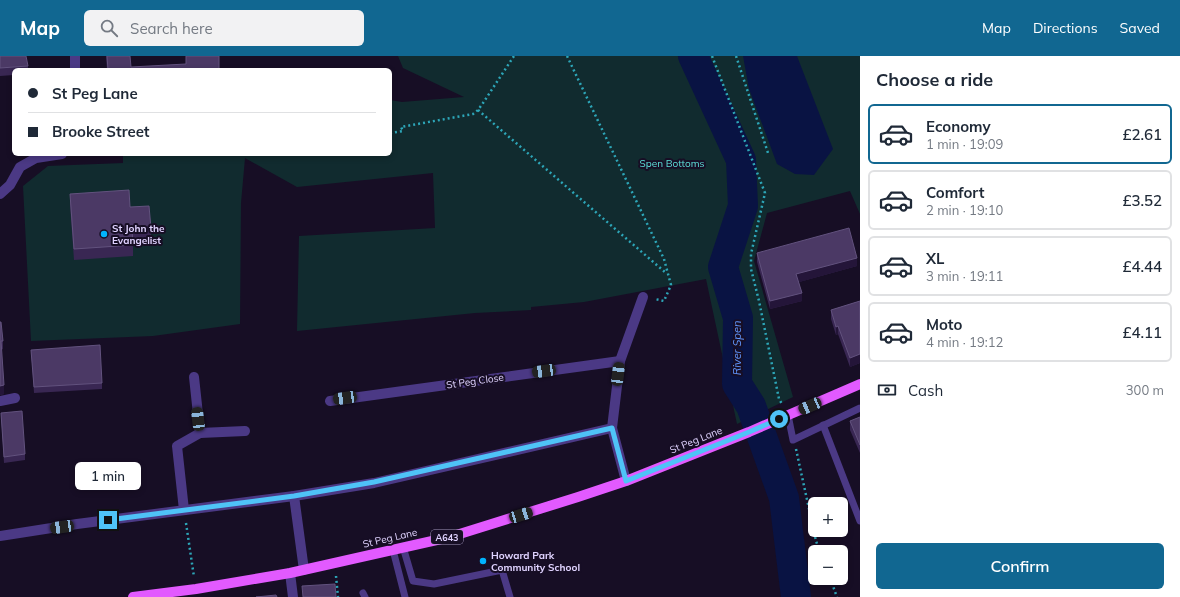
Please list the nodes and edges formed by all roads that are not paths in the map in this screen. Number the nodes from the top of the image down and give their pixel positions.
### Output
1 (75, 56) edge
2 (75, 68) edge
3 (49, 156) edge
4 (0, 194) edge
5 (643, 298) road end
6 (620, 361) junction
7 (194, 377) dead end
8 (860, 384) edge
9 (15, 398) dead end
10 (0, 401) edge
11 (330, 401) dead end
12 (860, 408) edge
13 (783, 417) junction
14 (823, 425) junction
15 (612, 428) junction
16 (245, 431) dead end
17 (200, 433) junction
18 (626, 481) junction
19 (294, 496) junction
20 (184, 510) junction
21 (860, 521) edge
22 (0, 536) edge
23 (398, 549) junction
24 (304, 570) junction
25 (290, 573) junction
26 (197, 593) edge
27 (132, 597) edge
28 (293, 597) edge
29 (405, 597) edge
30 (510, 597) edge

1 - 2 street
3 - 4 street
5 - 6 street
6 - 11 street, St Peg Close
6 - 15 street
7 - 17 street
8 - 13 main road, A643
9 - 10 street
12 - 14 lane
13 - 14 lane
13 - 18 main road, St Peg Lane / A643
14 - 21 lane
15 - 18 street
15 - 19 street
16 - 17 street
17 - 20 street
18 - 23 main road, St Peg Lane / A643
19 - 20 street
19 - 24 street
20 - 22 street
23 - 24 main road, St Peg Lane / A643
23 - 29 lane
23 - 30 lane
24 - 25 main road, St Peg Lane / A643
25 - 26 main road, St Peg Lane / A643
25 - 28 street
26 - 27 main road, St Peg Lane / A643

